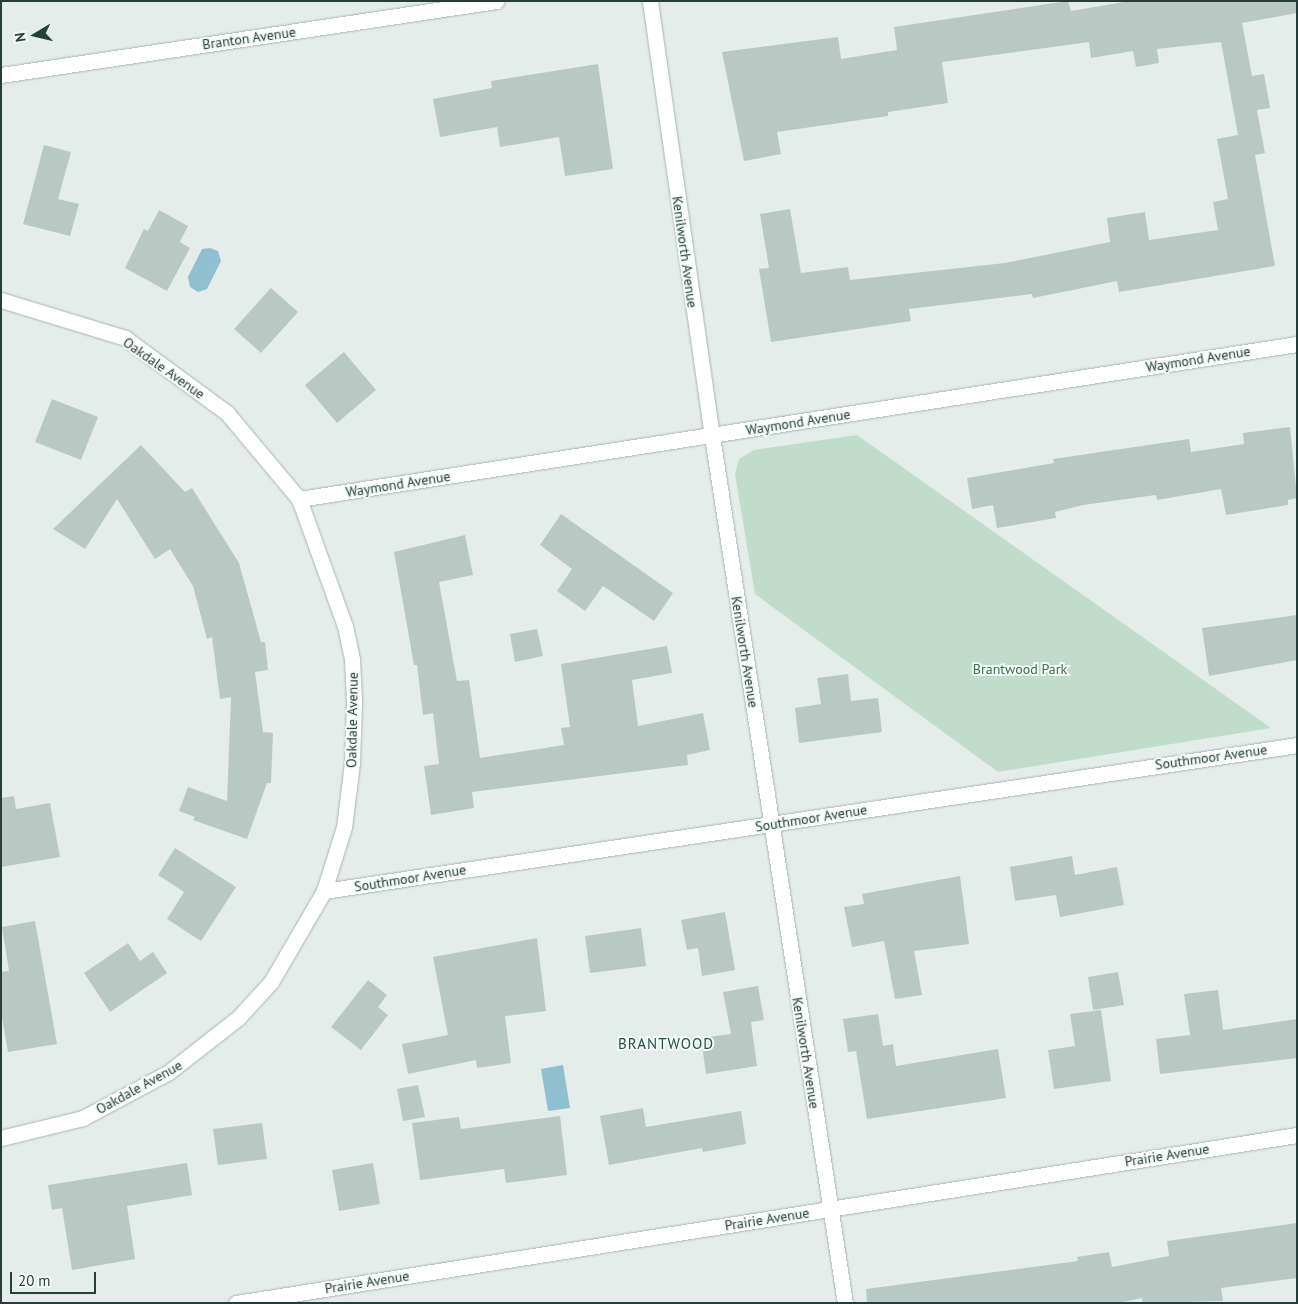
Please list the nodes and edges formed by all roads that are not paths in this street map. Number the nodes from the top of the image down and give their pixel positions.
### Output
1 (497, 1) edge
2 (650, 1) edge
3 (1, 75) edge
4 (1, 300) edge
5 (1297, 344) edge
6 (712, 436) junction
7 (299, 499) junction
8 (1297, 745) edge
9 (772, 824) junction
10 (324, 891) junction
11 (1297, 1135) edge
12 (1, 1138) edge
13 (830, 1208) junction
14 (236, 1303) edge
15 (845, 1303) edge

1 - 3 street, Branton Avenue
2 - 6 street, Kenilworth Avenue
4 - 7 street, Oakdale Avenue
5 - 6 street, Waymond Avenue
6 - 7 street, Waymond Avenue
6 - 9 street, Kenilworth Avenue
7 - 10 street, Oakdale Avenue
8 - 9 street, Southmoor Avenue
9 - 10 street, Southmoor Avenue
9 - 13 street, Kenilworth Avenue
10 - 12 street, Oakdale Avenue
11 - 13 street, Prairie Avenue
13 - 14 street, Prairie Avenue
13 - 15 street, Kenilworth Avenue

